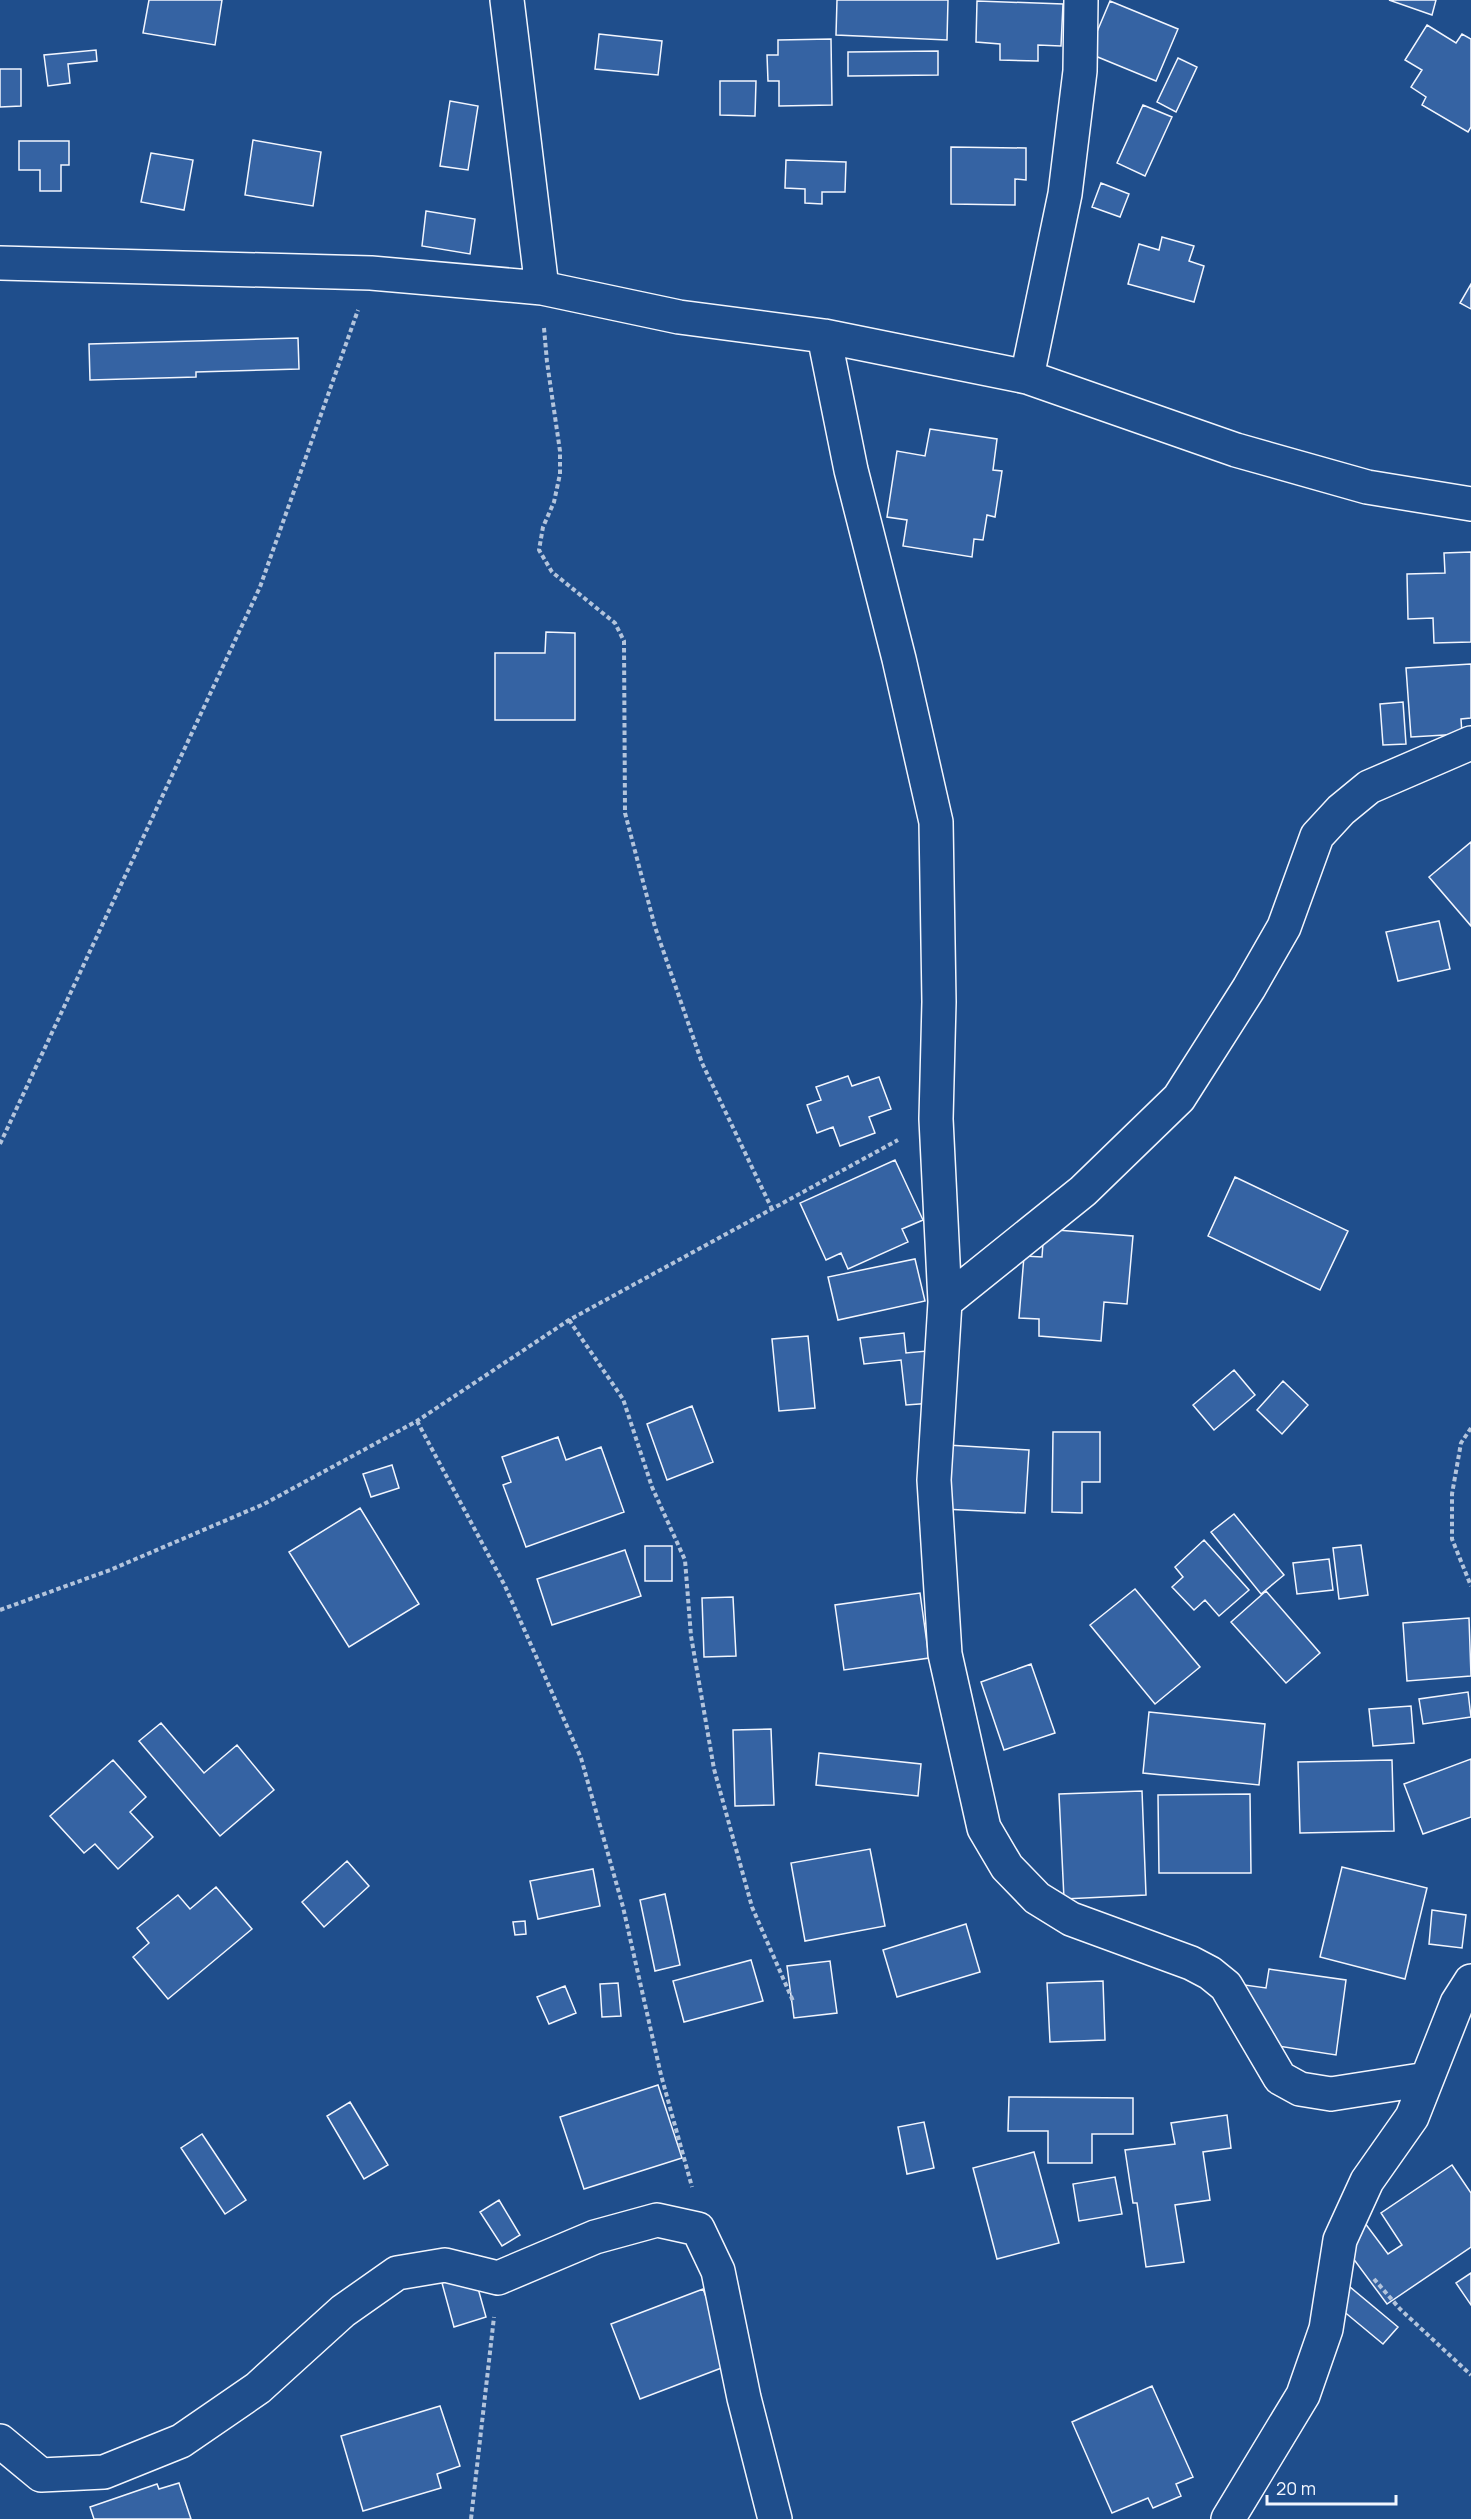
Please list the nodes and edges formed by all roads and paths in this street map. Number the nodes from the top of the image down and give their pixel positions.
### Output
1 (507, 0) edge
2 (1081, 0) edge
3 (0, 263) edge
4 (371, 273) junction
5 (542, 288) junction
6 (824, 336) junction
7 (1027, 377) junction
8 (1471, 504) edge
9 (1471, 743) edge
10 (936, 1119) junction
11 (0, 1144) edge
12 (772, 1209) junction
13 (945, 1302) junction
14 (569, 1320) junction
15 (417, 1420) junction
16 (1471, 1428) edge
17 (1471, 1586) edge
18 (0, 1610) edge
19 (1471, 1982) edge
20 (793, 2001) dead end
21 (1427, 2079) junction
22 (698, 2229) junction
23 (1340, 2240) junction
24 (498, 2277) junction
25 (1471, 2375) edge
26 (0, 2441) edge
27 (471, 2519) edge
28 (775, 2519) edge
29 (1228, 2519) edge

1 - 5 street
2 - 7 street
3 - 4 street
4 - 5 street
4 - 11 path
5 - 6 street
5 - 12 path
6 - 7 street
6 - 10 street
7 - 8 street
9 - 13 street
10 - 12 path
10 - 13 street
12 - 14 path
13 - 21 street
14 - 15 path
14 - 20 path
15 - 18 path
15 - 22 path
16 - 17 path
19 - 21 street
21 - 23 street
22 - 24 street
22 - 28 street
23 - 25 path
23 - 29 street
24 - 26 street
24 - 27 path

